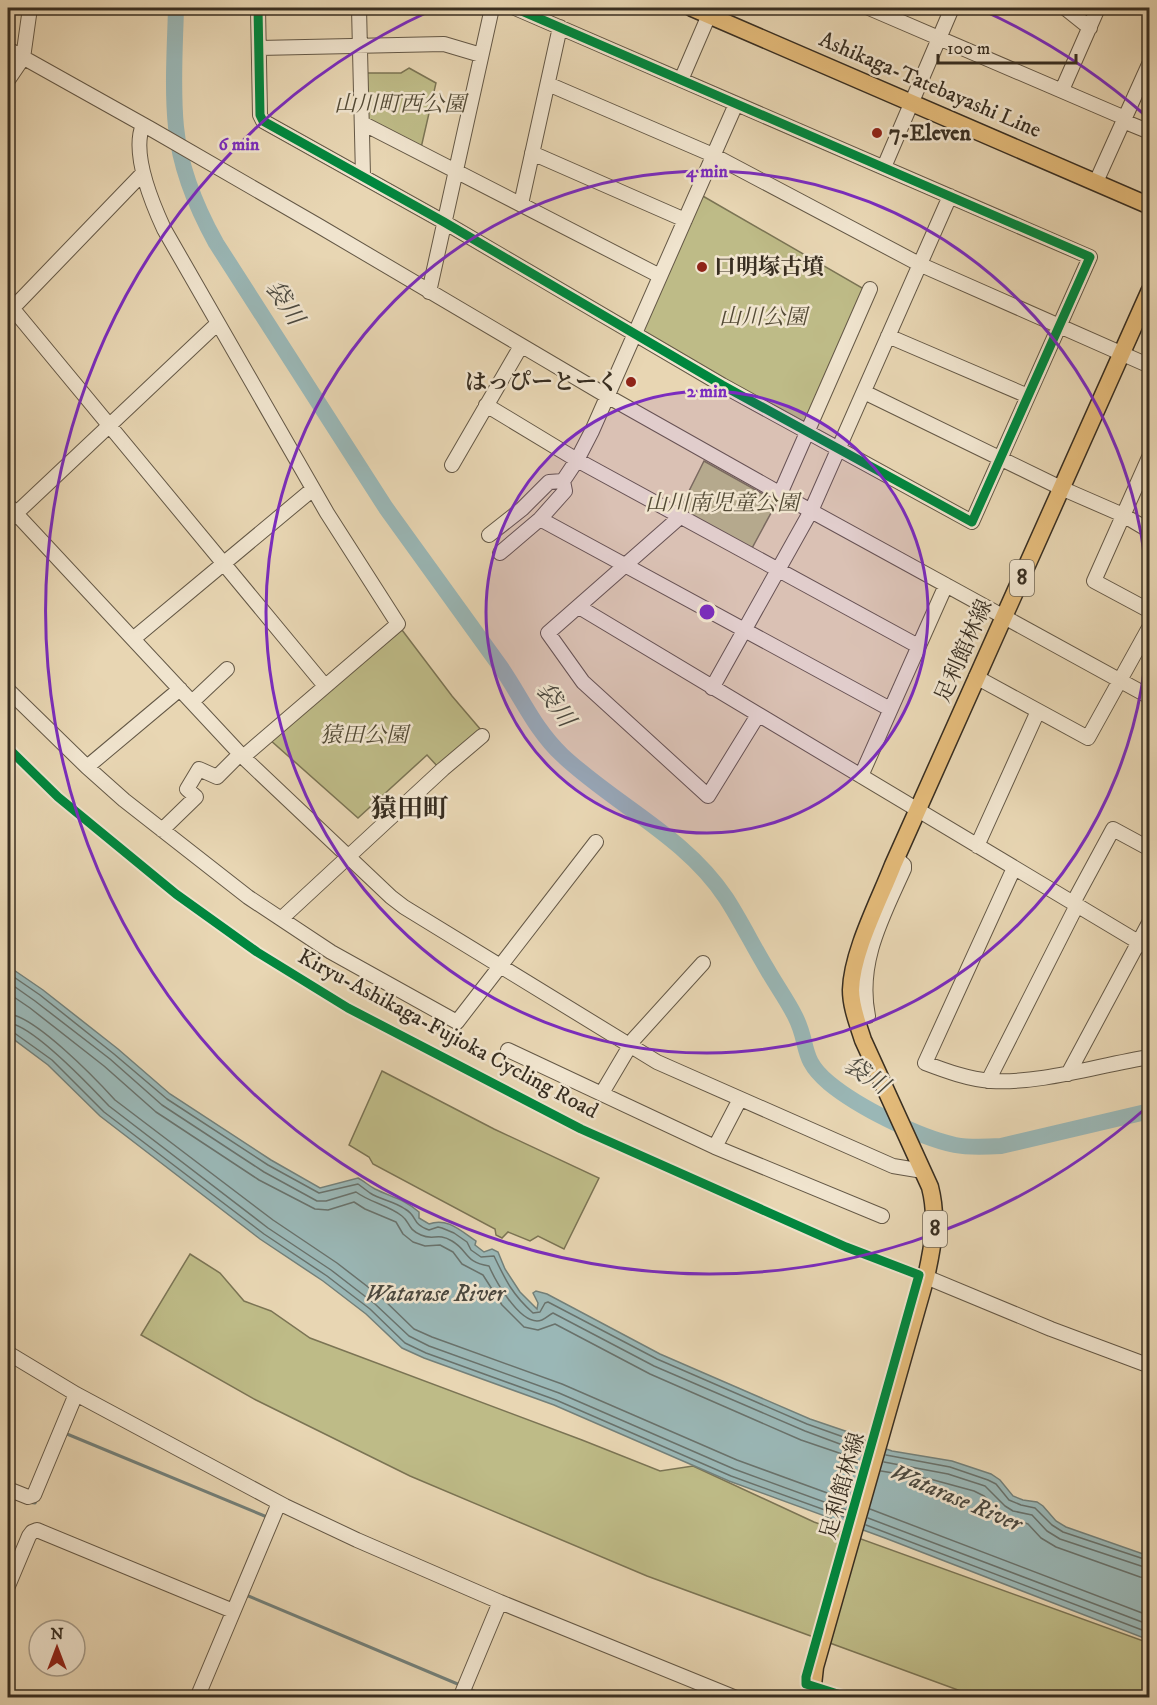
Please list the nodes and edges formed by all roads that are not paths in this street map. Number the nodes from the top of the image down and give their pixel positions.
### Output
1 (30, 8) edge
2 (258, 8) edge
3 (359, 8) edge
4 (492, 8) edge
5 (515, 8) edge
6 (692, 8) edge
7 (869, 8) edge
8 (952, 8) edge
9 (1065, 8) edge
10 (1098, 8) edge
11 (711, 11) edge
12 (560, 27) junction
13 (1090, 28) junction
14 (939, 37) junction
15 (360, 46) junction
16 (259, 48) junction
17 (8, 49) edge
18 (482, 55) junction
19 (23, 58) junction
20 (1149, 62) edge
21 (8, 80) edge
22 (681, 80) junction
23 (548, 84) junction
24 (1062, 90) junction
25 (912, 101) junction
26 (736, 104) junction
27 (1124, 119) junction
28 (362, 123) junction
29 (147, 127) junction
30 (1149, 132) edge
31 (532, 153) junction
32 (713, 155) junction
33 (884, 167) junction
34 (456, 171) junction
35 (144, 173) junction
36 (363, 176) junction
37 (1096, 182) junction
38 (950, 196) junction
39 (521, 204) junction
40 (1149, 206) edge
41 (685, 220) junction
42 (444, 222) junction
43 (919, 264) junction
44 (660, 276) junction
45 (870, 289) dead end
46 (1149, 290) edge
47 (429, 292) junction
48 (9, 308) edge
49 (218, 323) junction
50 (1059, 326) junction
51 (635, 334) junction
52 (888, 336) junction
53 (521, 346) junction
54 (1122, 352) junction
55 (1149, 366) edge
56 (864, 392) junction
57 (607, 396) junction
58 (1028, 396) junction
59 (486, 405) junction
60 (108, 425) junction
61 (807, 432) junction
62 (839, 448) junction
63 (1149, 455) edge
64 (1000, 459) junction
65 (577, 460) junction
66 (452, 465) dead end
67 (563, 481) junction
68 (1060, 488) junction
69 (313, 489) junction
70 (780, 494) junction
71 (811, 511) junction
72 (10, 513) edge
73 (1123, 515) junction
74 (681, 517) junction
75 (540, 519) junction
76 (1149, 531) edge
77 (489, 535) dead end
78 (500, 553) dead end
79 (224, 562) junction
80 (625, 564) junction
81 (778, 570) junction
82 (946, 585) junction
83 (579, 607) junction
84 (1149, 611) edge
85 (1004, 617) junction
86 (1149, 626) edge
87 (745, 630) junction
88 (133, 639) junction
89 (918, 646) junction
90 (227, 669) dead end
91 (976, 677) junction
92 (1120, 681) junction
93 (325, 686) junction
94 (712, 688) junction
95 (8, 690) edge
96 (180, 690) junction
97 (1149, 697) edge
98 (192, 702) junction
99 (890, 709) junction
100 (1038, 711) junction
101 (758, 715) junction
102 (482, 736) dead end
103 (242, 756) junction
104 (87, 767) junction
105 (861, 776) junction
106 (918, 810) junction
107 (162, 830) junction
108 (596, 842) dead end
109 (977, 846) junction
110 (1149, 849) edge
111 (348, 856) junction
112 (896, 858) junction
113 (1014, 868) junction
114 (1075, 904) junction
115 (282, 918) junction
116 (1149, 921) edge
117 (1144, 946) edge
118 (703, 963) dead end
119 (499, 966) junction
120 (868, 1016) dead end
121 (629, 1046) junction
122 (508, 1050) dead end
123 (1149, 1057) edge
124 (1068, 1074) junction
125 (988, 1081) junction
126 (602, 1093) junction
127 (740, 1099) junction
128 (715, 1147) junction
129 (923, 1170) junction
130 (882, 1216) dead end
131 (924, 1282) junction
132 (8, 1353) edge
133 (1149, 1366) edge
134 (76, 1394) junction
135 (8, 1489) edge
136 (279, 1503) junction
137 (12, 1564) edge
138 (8, 1586) edge
139 (500, 1602) junction
140 (233, 1611) junction
141 (197, 1698) edge
142 (460, 1698) edge
143 (736, 1698) edge
144 (818, 1698) edge

1 - 19 street
2 - 16 street
3 - 15 street
4 - 18 street
5 - 12 street
6 - 11 main road, Ashikaga-Tatebayashi Line
7 - 14 street
8 - 14 street
9 - 13 street
10 - 13 street
11 - 22 street
11 - 25 main road, Ashikaga-Tatebayashi Line
12 - 22 street
12 - 23 street
13 - 24 street
14 - 24 street
14 - 25 street
15 - 16 street
15 - 18 street
15 - 28 street
16 - 36 street
17 - 19 street
18 - 34 street
19 - 21 street
19 - 29 street
20 - 27 street
22 - 26 street
23 - 31 street
23 - 32 street
24 - 27 street
25 - 33 street
25 - 37 main road, Ashikaga-Tatebayashi Line
26 - 32 street
26 - 33 street
27 - 30 street
27 - 37 street
28 - 34 street
28 - 36 street
29 - 35 street
29 - 47 street
31 - 39 street
31 - 41 street
32 - 41 street
32 - 43 street
33 - 38 street
34 - 39 street
34 - 42 street
35 - 48 street
35 - 49 street
36 - 42 street
37 - 40 main road, Ashikaga-Tatebayashi Line
38 - 43 street
38 - 50 street
39 - 44 street
41 - 44 street
42 - 47 street
42 - 51 street
43 - 50 street
43 - 52 street
44 - 51 street
45 - 61 street
46 - 54 main road, 足利館林線 / 8
47 - 53 street
48 - 60 street
49 - 60 street
49 - 69 street
50 - 54 street
50 - 58 street
51 - 57 street
51 - 61 street
52 - 56 street
52 - 58 street
53 - 57 street
53 - 59 street
54 - 55 street
54 - 68 main road, 足利館林線 / 8
56 - 62 street
56 - 64 street
57 - 65 street
57 - 70 street
58 - 64 street
59 - 65 street
59 - 66 street
60 - 72 street
60 - 79 street
61 - 62 street
61 - 70 street
62 - 64 street
62 - 71 street
63 - 73 street
64 - 68 street
65 - 67 street
65 - 74 street
67 - 75 street
67 - 77 street
68 - 73 street
68 - 85 main road, 足利館林線 / 8
69 - 79 street
69 - 93 street
70 - 71 street
71 - 81 street
71 - 82 street
72 - 88 street
73 - 76 street
73 - 84 street
74 - 80 street
74 - 81 street
75 - 78 street
75 - 80 street
79 - 88 street
79 - 93 street
80 - 83 street
80 - 87 street
81 - 87 street
81 - 89 street
82 - 85 street
82 - 89 street
83 - 94 street
83 - 101 street
85 - 91 main road, 足利館林線 / 8
85 - 92 street
86 - 92 street
87 - 94 street
87 - 99 street
88 - 96 street
89 - 99 street
90 - 98 street
91 - 100 street
91 - 106 main road, 足利館林線 / 8
92 - 97 street
92 - 100 street
93 - 103 street
94 - 101 street
95 - 104 street
96 - 98 street
96 - 104 street
98 - 103 street
99 - 105 street
100 - 109 street
101 - 105 street
102 - 111 street
103 - 107 street
103 - 111 street
104 - 107 street
105 - 106 street
106 - 109 street
106 - 112 main road, 足利館林線 / 8
107 - 115 street
108 - 119 street
109 - 113 street
110 - 114 street
111 - 115 street
111 - 119 street
112 - 120 street
112 - 129 main road, 8
113 - 114 street
113 - 125 street
114 - 117 street
114 - 125 street
115 - 119 street
116 - 117 street
117 - 124 street
118 - 121 street
119 - 121 street
121 - 126 street
121 - 127 street
122 - 126 street
123 - 124 street
124 - 125 street
126 - 128 street
127 - 128 street
127 - 129 street
128 - 130 street
129 - 131 main road, 8
131 - 133 street
131 - 144 main road, 足利館林線 / 8
132 - 134 street
134 - 135 street
134 - 136 street
136 - 139 street
136 - 140 street
137 - 138 street
137 - 140 street
139 - 142 street
139 - 143 street
140 - 141 street

